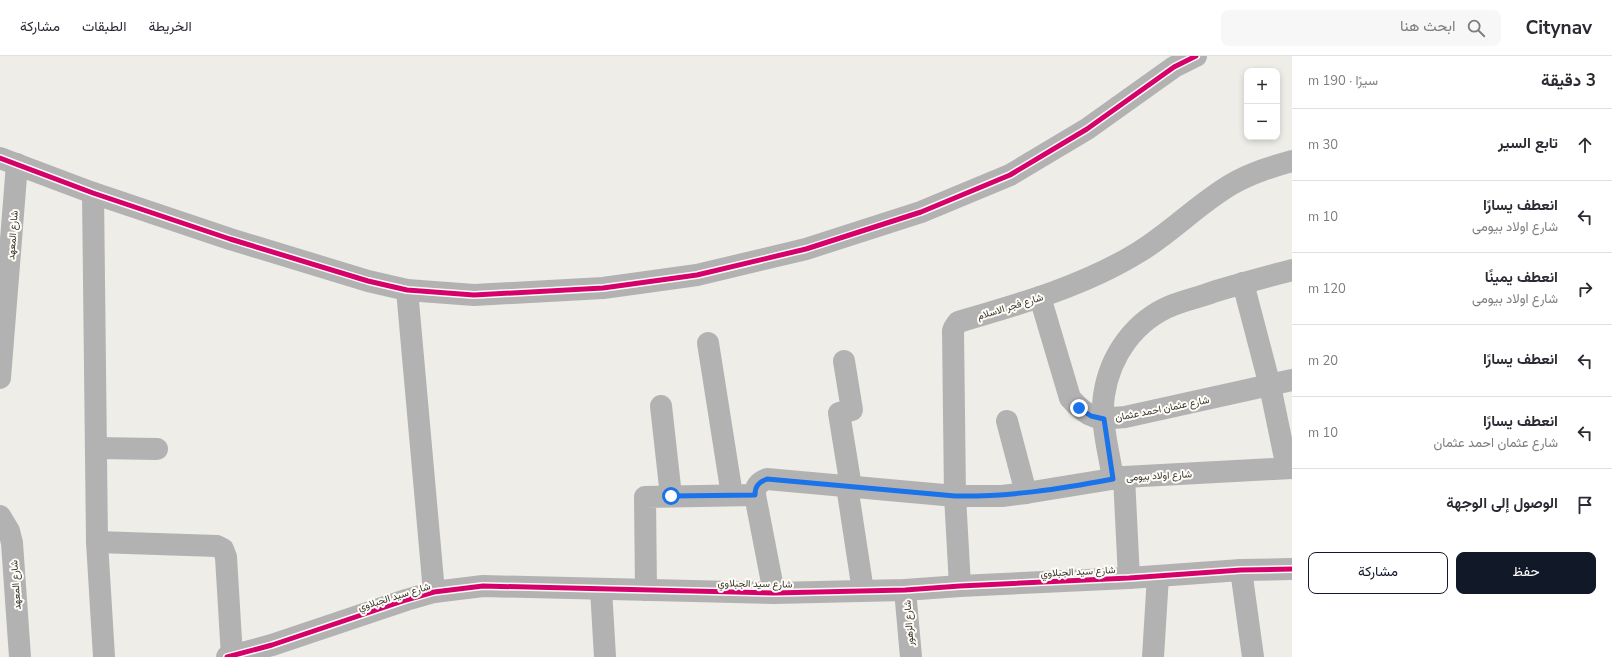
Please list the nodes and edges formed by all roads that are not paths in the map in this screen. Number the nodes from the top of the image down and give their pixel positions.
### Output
1 (1196, 56) edge
2 (9, 161) edge
3 (1292, 161) edge
4 (93, 193) junction
5 (7, 215) edge
6 (1292, 270) edge
7 (1243, 283) junction
8 (4, 284) edge
9 (407, 290) junction
10 (1040, 297) junction
11 (708, 343) dead end
12 (844, 361) dead end
13 (0, 372) edge
14 (1292, 380) edge
15 (1270, 386) junction
16 (661, 406) dead end
17 (1104, 419) junction
18 (1007, 421) dead end
19 (96, 448) junction
20 (157, 448) dead end
21 (1290, 468) edge
22 (1118, 478) junction
23 (849, 486) junction
24 (1026, 494) junction
25 (732, 495) junction
26 (755, 495) junction
27 (671, 496) junction
28 (955, 496) junction
29 (1, 519) edge
30 (97, 542) junction
31 (1292, 569) edge
32 (1241, 570) junction
33 (1158, 576) junction
34 (1129, 578) junction
35 (960, 586) junction
36 (601, 589) junction
37 (646, 590) junction
38 (906, 590) junction
39 (862, 591) junction
40 (434, 592) junction
41 (774, 593) junction
42 (20, 657) edge
43 (104, 657) edge
44 (230, 657) edge
45 (605, 657) edge
46 (911, 657) edge
47 (1153, 657) edge
48 (1253, 657) edge

1 - 9 street
2 - 4 street
2 - 5 street, شارع المعهد
3 - 10 street, شارع فجر الاسلام
4 - 9 street
4 - 19 street
5 - 8 street, شارع المعهد
6 - 7 street
7 - 15 street
7 - 17 street
8 - 13 street, شارع المعهد
9 - 40 street
10 - 17 street, شارع عثمان احمد عثمان
10 - 28 street, شارع فجر الاسلام
11 - 25 street
12 - 23 street
14 - 15 street, شارع عثمان احمد عثمان
15 - 17 street, شارع عثمان احمد عثمان
15 - 21 street
16 - 27 street
17 - 22 street
18 - 24 street
19 - 20 street
19 - 30 street
21 - 22 street, شارع اولاد بيومى
22 - 24 street, شارع اولاد بيومى
22 - 34 street
23 - 26 street, شارع اولاد بيومى
23 - 28 street, شارع اولاد بيومى
23 - 39 street
24 - 28 street, شارع اولاد بيومى
25 - 26 street
25 - 27 street
26 - 41 street
27 - 37 street
28 - 35 street, شارع فجر الاسلام
29 - 42 street, شارع المعهد
30 - 43 street
30 - 44 street
31 - 32 street, شارع سيد الجبلاوي
32 - 33 street, شارع سيد الجبلاوي
32 - 48 street
33 - 34 street, شارع سيد الجبلاوي
33 - 47 street
34 - 35 street, شارع سيد الجبلاوي
35 - 38 street, شارع سيد الجبلاوي
36 - 37 street, شارع سيد الجبلاوي
36 - 40 street, شارع سيد الجبلاوي
36 - 45 street
37 - 41 street, شارع سيد الجبلاوي
38 - 39 street, شارع سيد الجبلاوي
38 - 46 street, شارع الزهور
39 - 41 street, شارع سيد الجبلاوي
40 - 44 street, شارع سيد الجبلاوي

